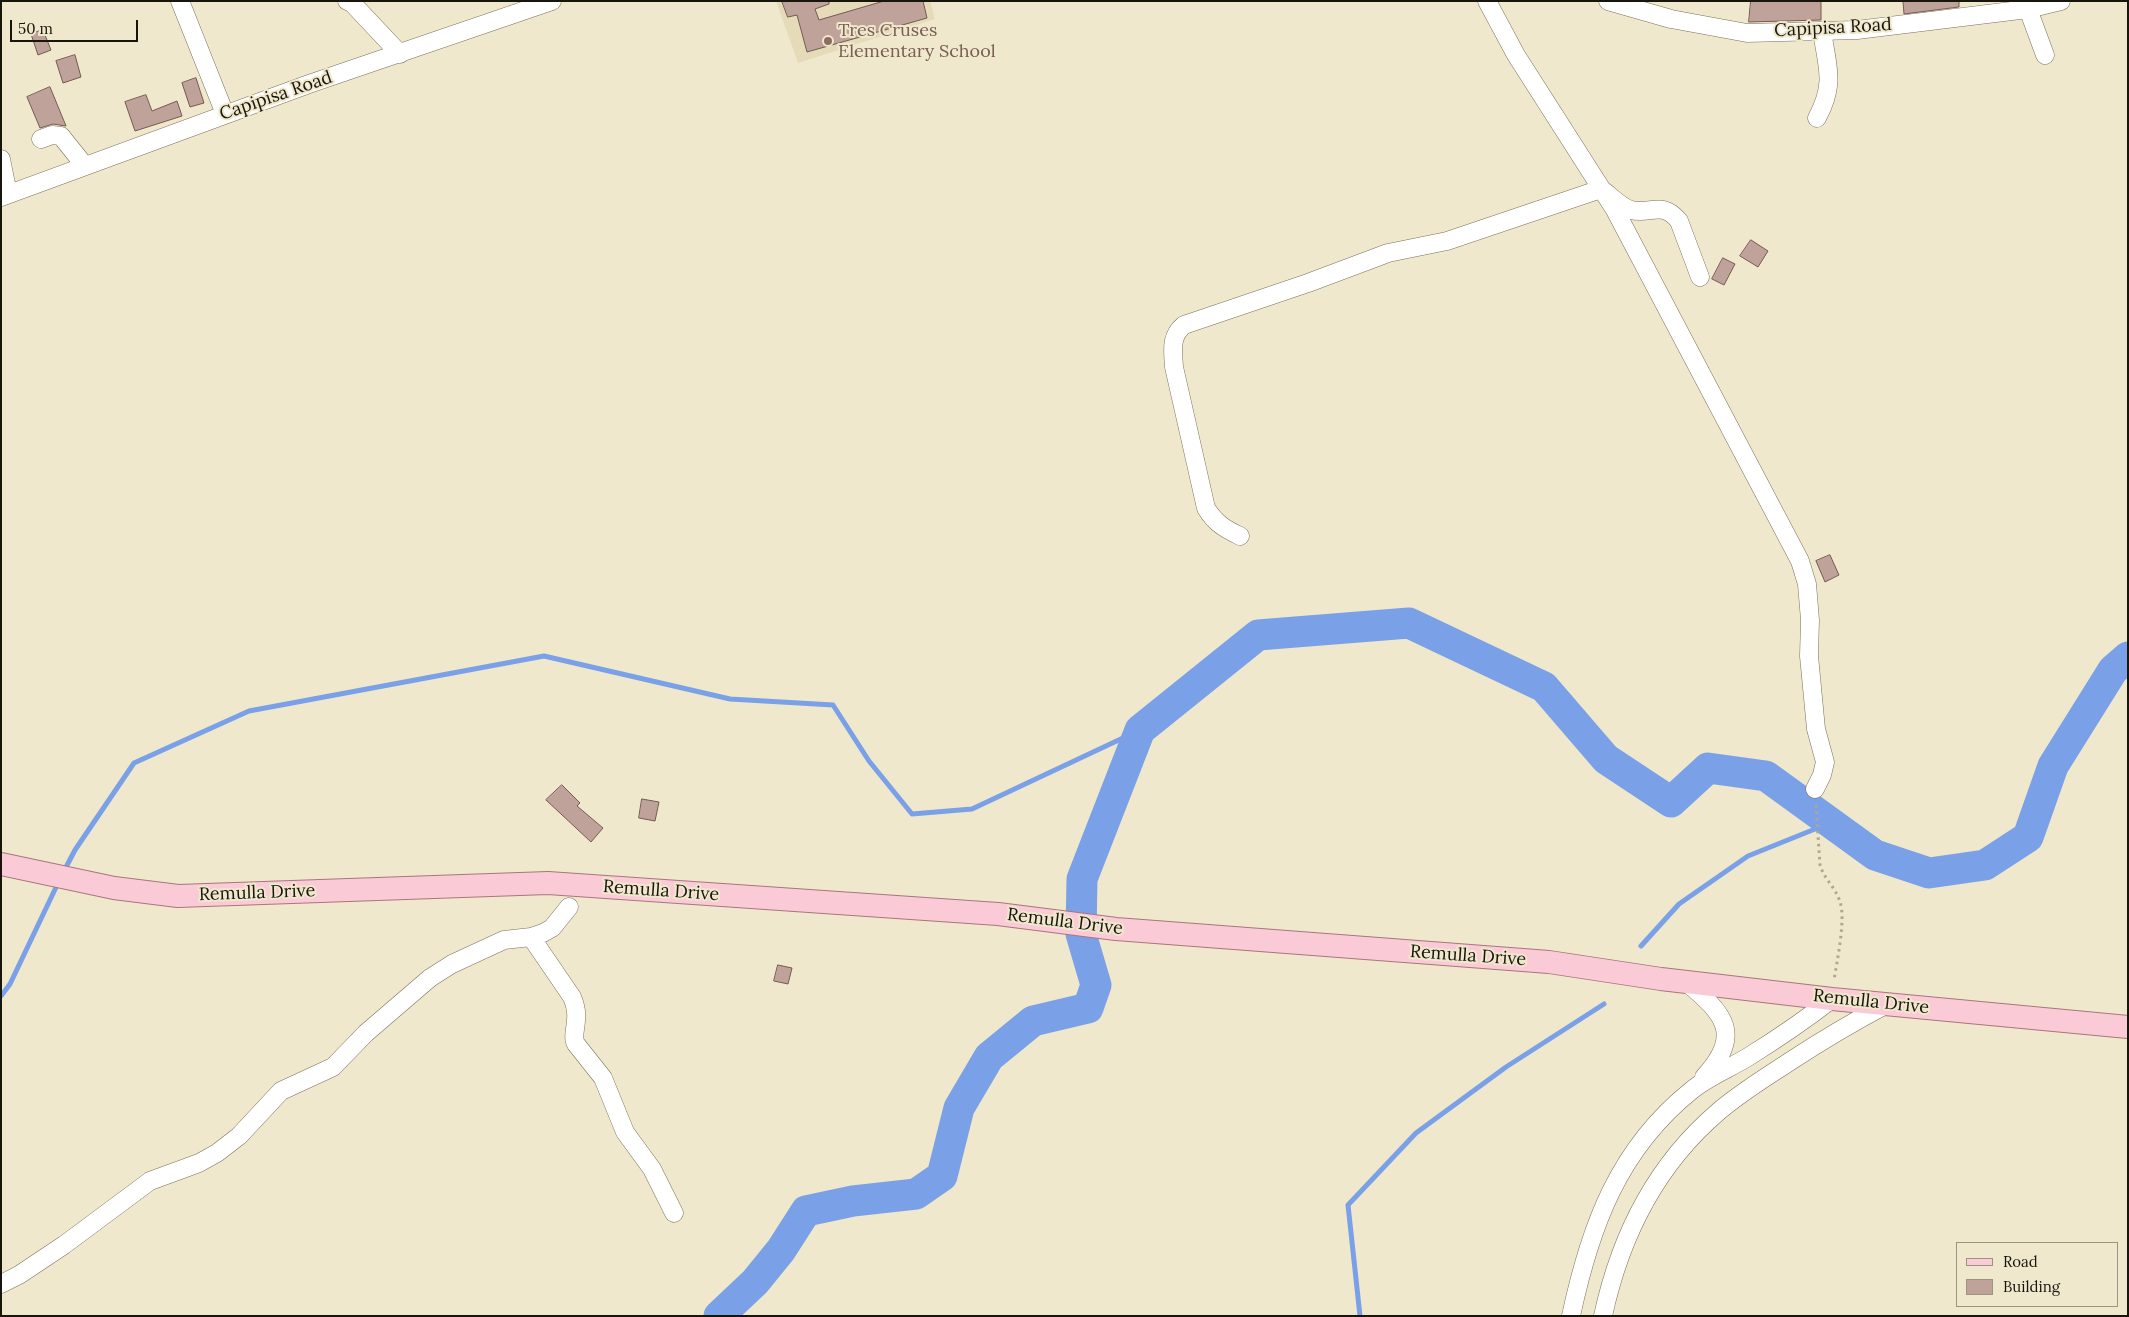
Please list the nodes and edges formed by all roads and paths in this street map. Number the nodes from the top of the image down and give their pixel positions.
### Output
1 (180, 1) edge
2 (347, 1) edge
3 (552, 1) edge
4 (1487, 1) edge
5 (1608, 1) edge
6 (2061, 1) edge
7 (2028, 9) junction
8 (1822, 31) junction
9 (400, 54) junction
10 (2045, 55) dead end
11 (226, 114) junction
12 (1817, 118) dead end
13 (41, 139) dead end
14 (1, 159) edge
15 (85, 166) junction
16 (1601, 188) junction
17 (4, 196) edge
18 (1700, 277) dead end
19 (1240, 536) dead end
20 (1815, 789) joint
21 (1, 864) edge
22 (569, 907) dead end
23 (531, 937) junction
24 (1686, 982) junction
25 (1832, 999) junction
26 (1887, 1004) junction
27 (2128, 1027) edge
28 (1693, 1089) junction
29 (674, 1213) dead end
30 (1, 1284) edge
31 (1571, 1316) edge
32 (1602, 1316) edge

1 - 11 street
2 - 9 street
3 - 9 street, Capipisa Road
4 - 16 street
5 - 8 street, Capipisa Road
6 - 7 street, Capipisa Road
7 - 8 street, Capipisa Road
7 - 10 street
8 - 12 street
9 - 11 street, Capipisa Road
11 - 15 street, Capipisa Road
13 - 15 street
14 - 17 street
15 - 17 street, Capipisa Road
16 - 18 street
16 - 19 street
16 - 20 street
20 - 25 path
21 - 24 main road, Remulla Drive
22 - 23 street
23 - 29 street
23 - 30 street
24 - 25 main road, Remulla Drive
24 - 28 street
25 - 26 main road, Remulla Drive
25 - 28 street
26 - 27 main road, Remulla Drive
26 - 32 street
28 - 31 street

